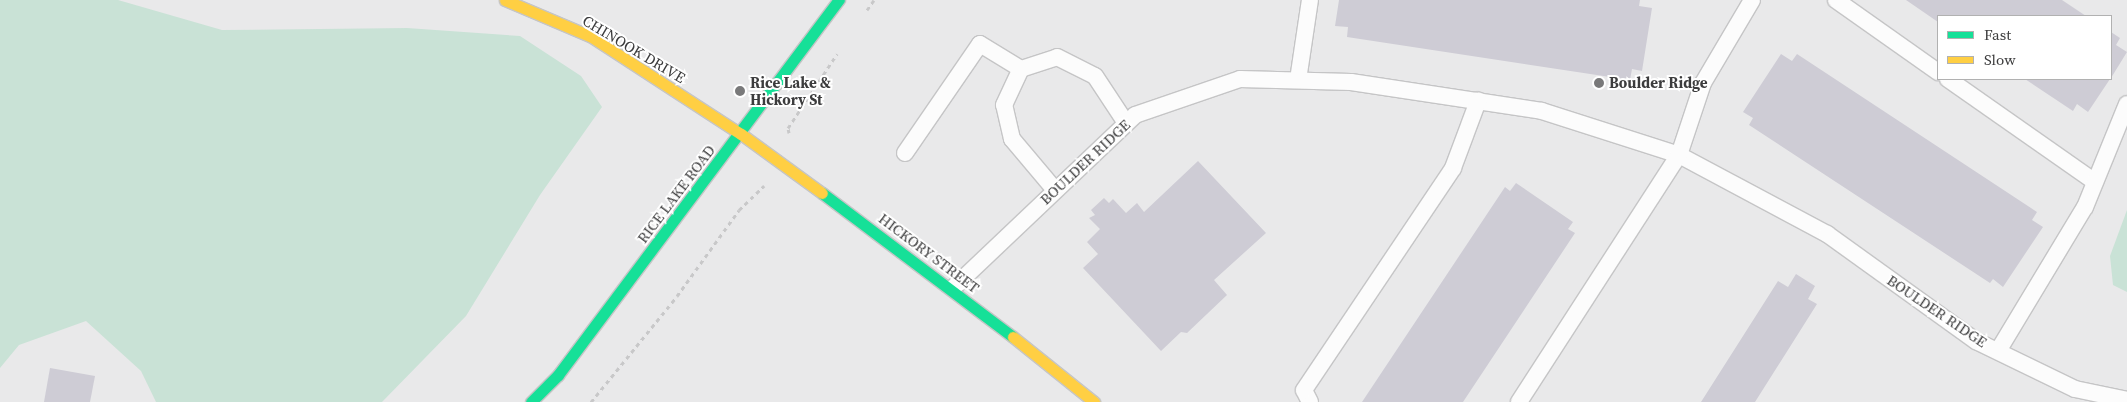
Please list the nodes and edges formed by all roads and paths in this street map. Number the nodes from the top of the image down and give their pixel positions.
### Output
1 (505, 0) edge
2 (839, 0) edge
3 (874, 0) edge
4 (1310, 0) edge
5 (1752, 0) edge
6 (1836, 0) edge
7 (861, 18) dead end
8 (840, 50) dead end
9 (1021, 70) junction
10 (1937, 71) edge
11 (1298, 80) junction
12 (1949, 80) edge
13 (1478, 101) junction
14 (2127, 104) edge
15 (1126, 123) junction
16 (741, 134) junction
17 (789, 138) dead end
18 (905, 153) dead end
19 (1679, 155) junction
20 (1038, 170) junction
21 (2095, 182) junction
22 (1055, 190) junction
23 (760, 191) dead end
24 (1038, 206) junction
25 (952, 288) junction
26 (1998, 351) junction
27 (2127, 400) edge
28 (531, 402) edge
29 (591, 402) edge
30 (1094, 402) edge
31 (1310, 402) edge
32 (1519, 402) edge

1 - 16 street, CHINOOK DRIVE
2 - 16 street, RICE LAKE ROAD
3 - 7 path
4 - 11 lane
5 - 19 lane
6 - 10 lane
8 - 17 path
9 - 15 lane
9 - 18 lane
9 - 20 lane
11 - 13 lane, BOULDER RIDGE
11 - 15 lane, BOULDER RIDGE
12 - 21 lane
13 - 19 lane, BOULDER RIDGE
13 - 31 lane
14 - 21 lane
15 - 22 lane, BOULDER RIDGE
16 - 25 street, HICKORY STREET
16 - 28 street, RICE LAKE ROAD
19 - 26 lane, BOULDER RIDGE
19 - 32 lane
20 - 22 lane
20 - 24 lane
21 - 26 lane
22 - 24 lane, BOULDER RIDGE
23 - 29 path
24 - 25 lane, BOULDER RIDGE
25 - 30 street, HICKORY STREET
26 - 27 lane, BOULDER RIDGE

